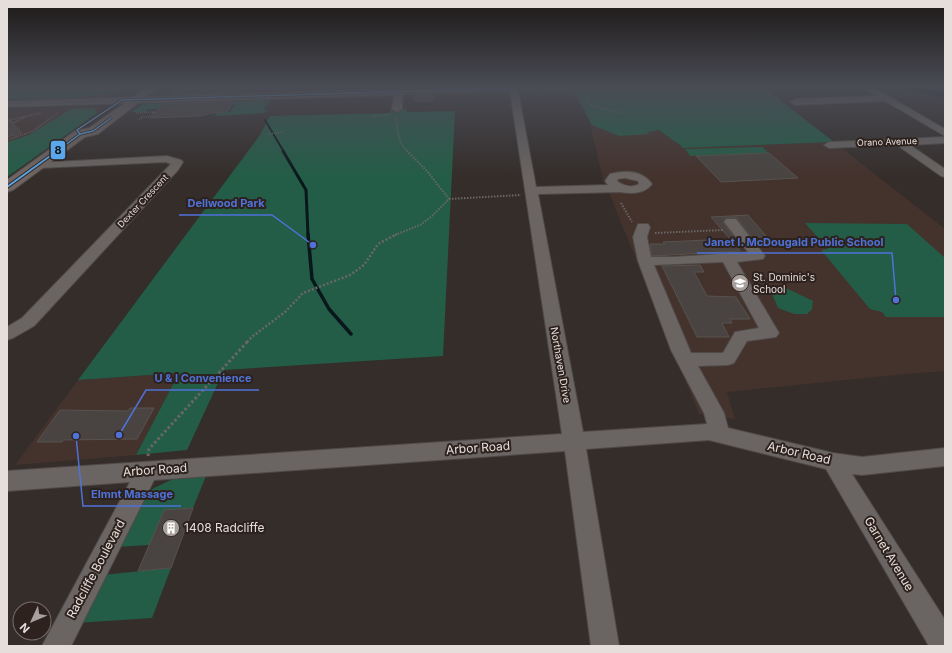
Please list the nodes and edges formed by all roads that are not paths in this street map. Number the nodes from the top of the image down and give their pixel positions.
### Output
1 (97, 116) edge
2 (113, 116) edge
3 (518, 116) edge
4 (918, 116) edge
5 (945, 133) edge
6 (80, 134) junction
7 (945, 140) edge
8 (899, 142) junction
9 (829, 145) dead end
10 (39, 164) junction
11 (945, 174) edge
12 (608, 184) junction
13 (7, 187) edge
14 (531, 193) junction
15 (734, 226) road end
16 (643, 229) road end
17 (728, 258) junction
18 (645, 262) junction
19 (7, 334) edge
20 (685, 360) junction
21 (720, 435) junction
22 (574, 441) junction
23 (945, 457) edge
24 (833, 462) junction
25 (147, 471) junction
26 (7, 481) edge
27 (56, 646) edge
28 (606, 646) edge
29 (944, 646) edge

1 - 6 main road
2 - 6 main road
3 - 14 street, Northaven Drive
4 - 5 street
6 - 10 main road
7 - 8 street, Orano Avenue
8 - 9 street, Orano Avenue
8 - 11 street
10 - 13 main road
10 - 19 street, Dexter Crescent
12 - 12 street
12 - 14 street
14 - 22 street, Northaven Drive
15 - 17 street
16 - 18 street
17 - 18 street
17 - 20 street
18 - 20 street
20 - 21 street
21 - 22 street, Arbor Road
21 - 24 street, Arbor Road
22 - 25 street, Arbor Road
22 - 28 street, Northaven Drive
23 - 24 street, Arbor Road
24 - 29 street, Garnet Avenue
25 - 26 street, Arbor Road
25 - 27 street, Radcliffe Boulevard

